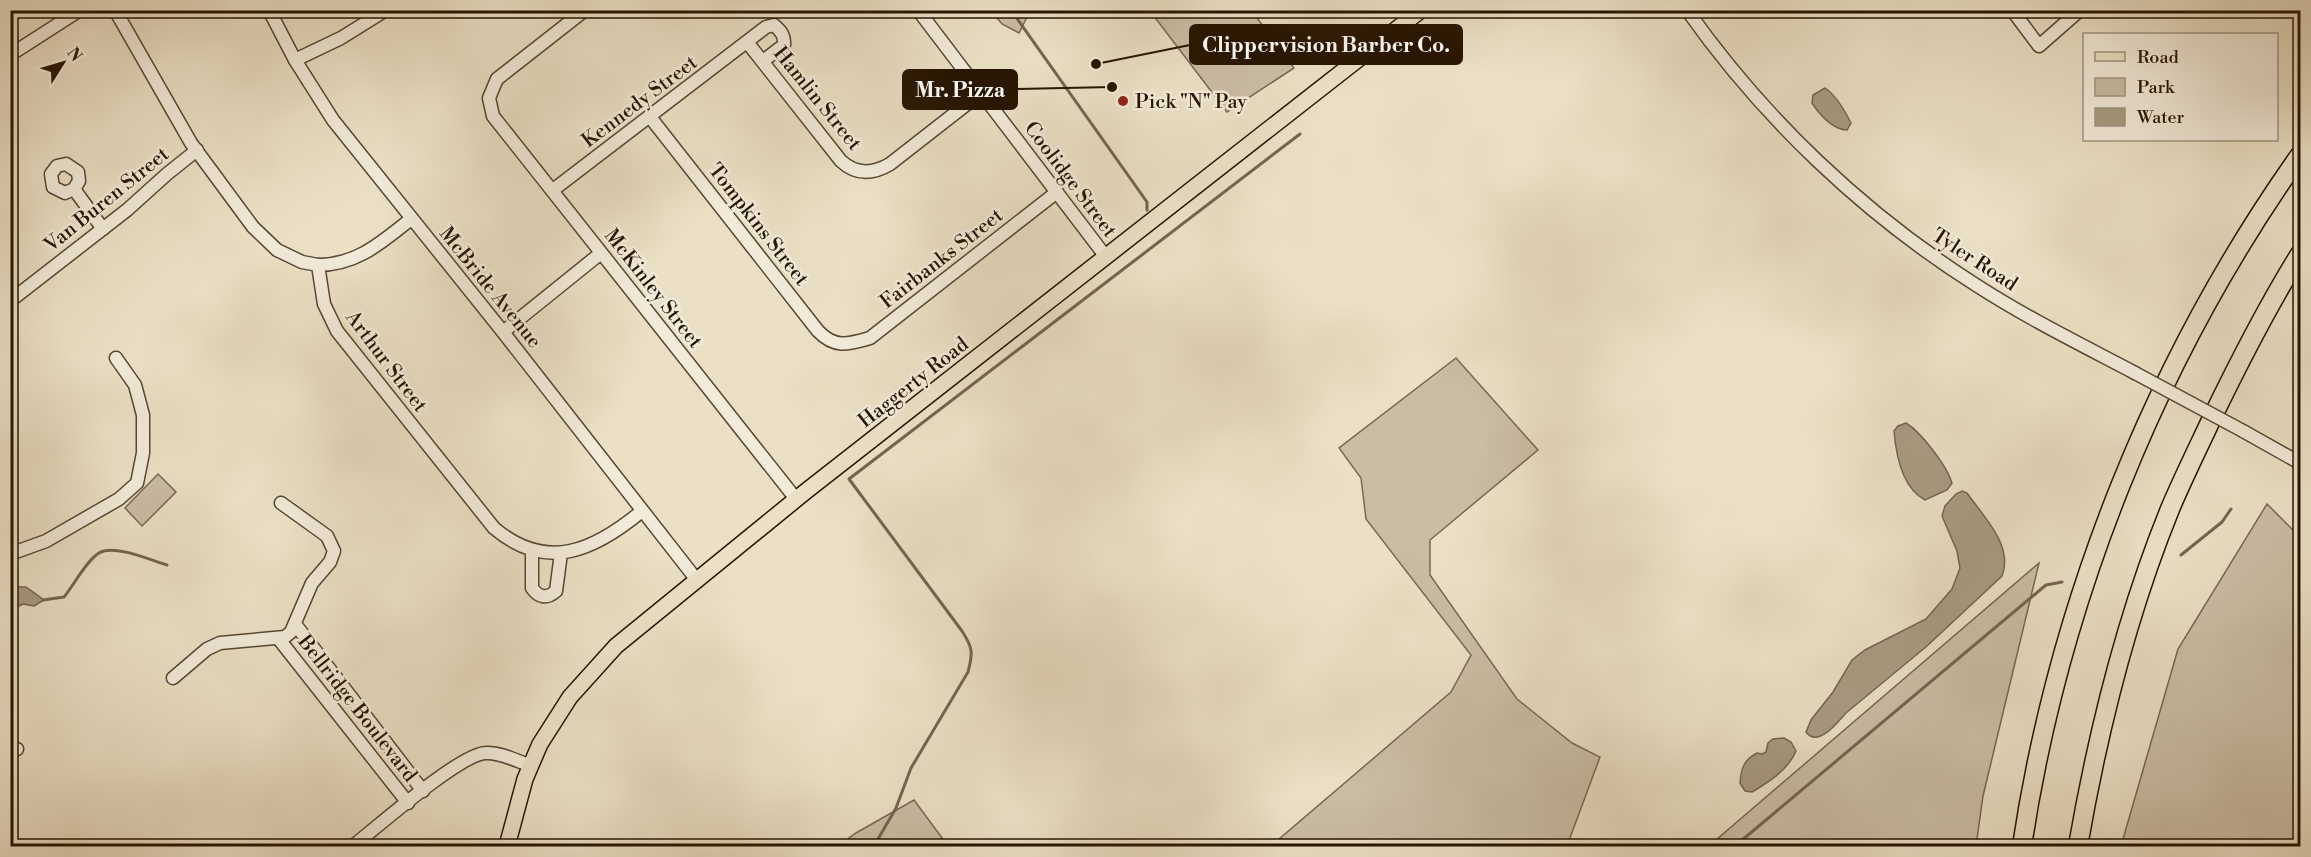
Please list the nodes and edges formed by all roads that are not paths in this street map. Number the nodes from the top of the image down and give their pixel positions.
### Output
1 (80, 10) edge
2 (115, 10) edge
3 (269, 10) edge
4 (386, 10) edge
5 (585, 10) edge
6 (918, 10) edge
7 (1421, 10) edge
8 (1688, 10) edge
9 (2012, 10) edge
10 (2080, 10) edge
11 (747, 42) junction
12 (10, 55) edge
13 (294, 60) junction
14 (763, 61) junction
15 (981, 93) junction
16 (650, 117) junction
17 (197, 150) junction
18 (2301, 155) edge
19 (74, 189) dead end
20 (553, 190) junction
21 (1057, 192) junction
22 (411, 219) junction
23 (103, 229) junction
24 (601, 253) junction
25 (2301, 254) edge
26 (1106, 257) junction
27 (318, 265) junction
28 (10, 300) edge
29 (503, 332) junction
30 (844, 345) joint
31 (116, 358) dead end
32 (2301, 463) edge
33 (796, 499) junction
34 (281, 503) dead end
35 (642, 511) junction
36 (532, 550) junction
37 (10, 554) edge
38 (561, 554) junction
39 (696, 579) junction
40 (293, 628) junction
41 (278, 638) junction
42 (173, 678) dead end
43 (531, 766) junction
44 (423, 791) junction
45 (408, 803) junction
46 (353, 846) edge
47 (507, 846) edge
48 (2022, 846) edge
49 (2078, 846) edge

1 - 12 street
2 - 17 street
3 - 13 street, McBride Avenue
4 - 13 street
5 - 20 street, McKinley Street
6 - 15 street, Coolidge Street
7 - 26 main road, Haggerty Road
8 - 32 street, Tyler Road, bridge
9 - 10 street
11 - 14 street, Hamlin Street
11 - 14 street, Kennedy Street
11 - 16 street, Kennedy Street
13 - 22 street, McBride Avenue
14 - 15 street, Hamlin Street
15 - 21 street, Coolidge Street
16 - 20 street, Kennedy Street
16 - 30 street, Tompkins Street
17 - 23 street, Van Buren Street
17 - 27 street
18 - 48 highway
19 - 23 street
20 - 24 street, McKinley Street
21 - 26 street, Coolidge Street
21 - 30 street, Fairbanks Street
22 - 27 street
22 - 29 street, McBride Avenue
23 - 28 street, Van Buren Street
24 - 29 street
24 - 33 street, McKinley Street
25 - 49 highway
26 - 33 main road, Haggerty Road
27 - 36 street, Arthur Street
29 - 35 street, McBride Avenue
31 - 37 street
33 - 39 main road, Haggerty Road
34 - 40 street
35 - 38 street, Arthur Street
35 - 39 street, McBride Avenue
36 - 38 street, Arthur Street
36 - 38 street
39 - 43 main road, Haggerty Road
40 - 41 street
40 - 44 street, Bellridge Boulevard
41 - 42 street
41 - 45 street, Bellridge Boulevard
43 - 44 street
43 - 47 main road, Haggerty Road
44 - 45 street
45 - 46 street

